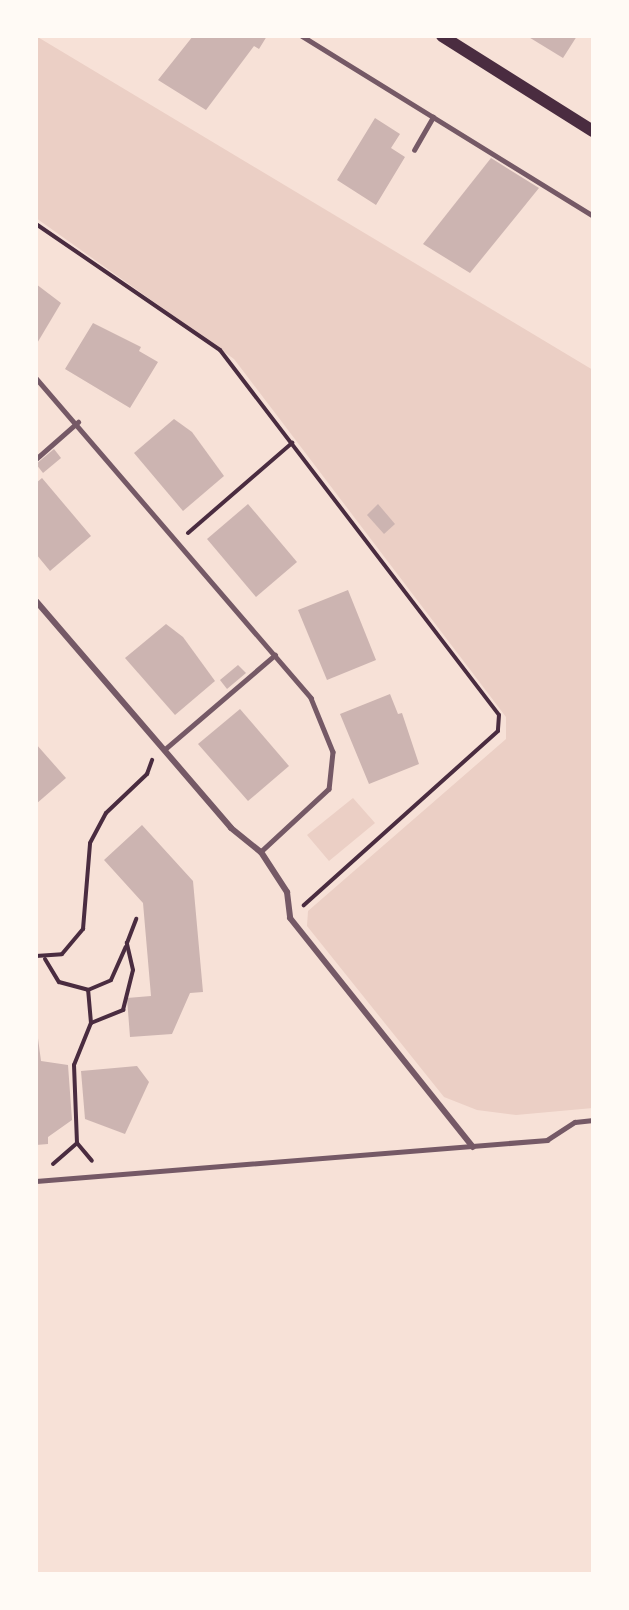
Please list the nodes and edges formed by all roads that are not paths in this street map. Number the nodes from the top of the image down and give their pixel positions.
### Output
1 (302, 36) edge
2 (442, 36) edge
3 (433, 117) junction
4 (593, 131) edge
5 (414, 150) dead end
6 (593, 216) edge
7 (36, 378) edge
8 (78, 422) junction
9 (36, 459) edge
10 (36, 601) edge
11 (275, 655) junction
12 (164, 750) junction
13 (261, 852) junction
14 (593, 1120) edge
15 (473, 1147) junction
16 (36, 1181) edge

1 - 3 lane
2 - 4 main road
3 - 5 lane
3 - 6 lane
7 - 8 lane
8 - 9 lane
8 - 11 lane
10 - 12 street
11 - 12 lane
11 - 13 lane
12 - 13 street
13 - 15 street
14 - 15 lane
15 - 16 lane

